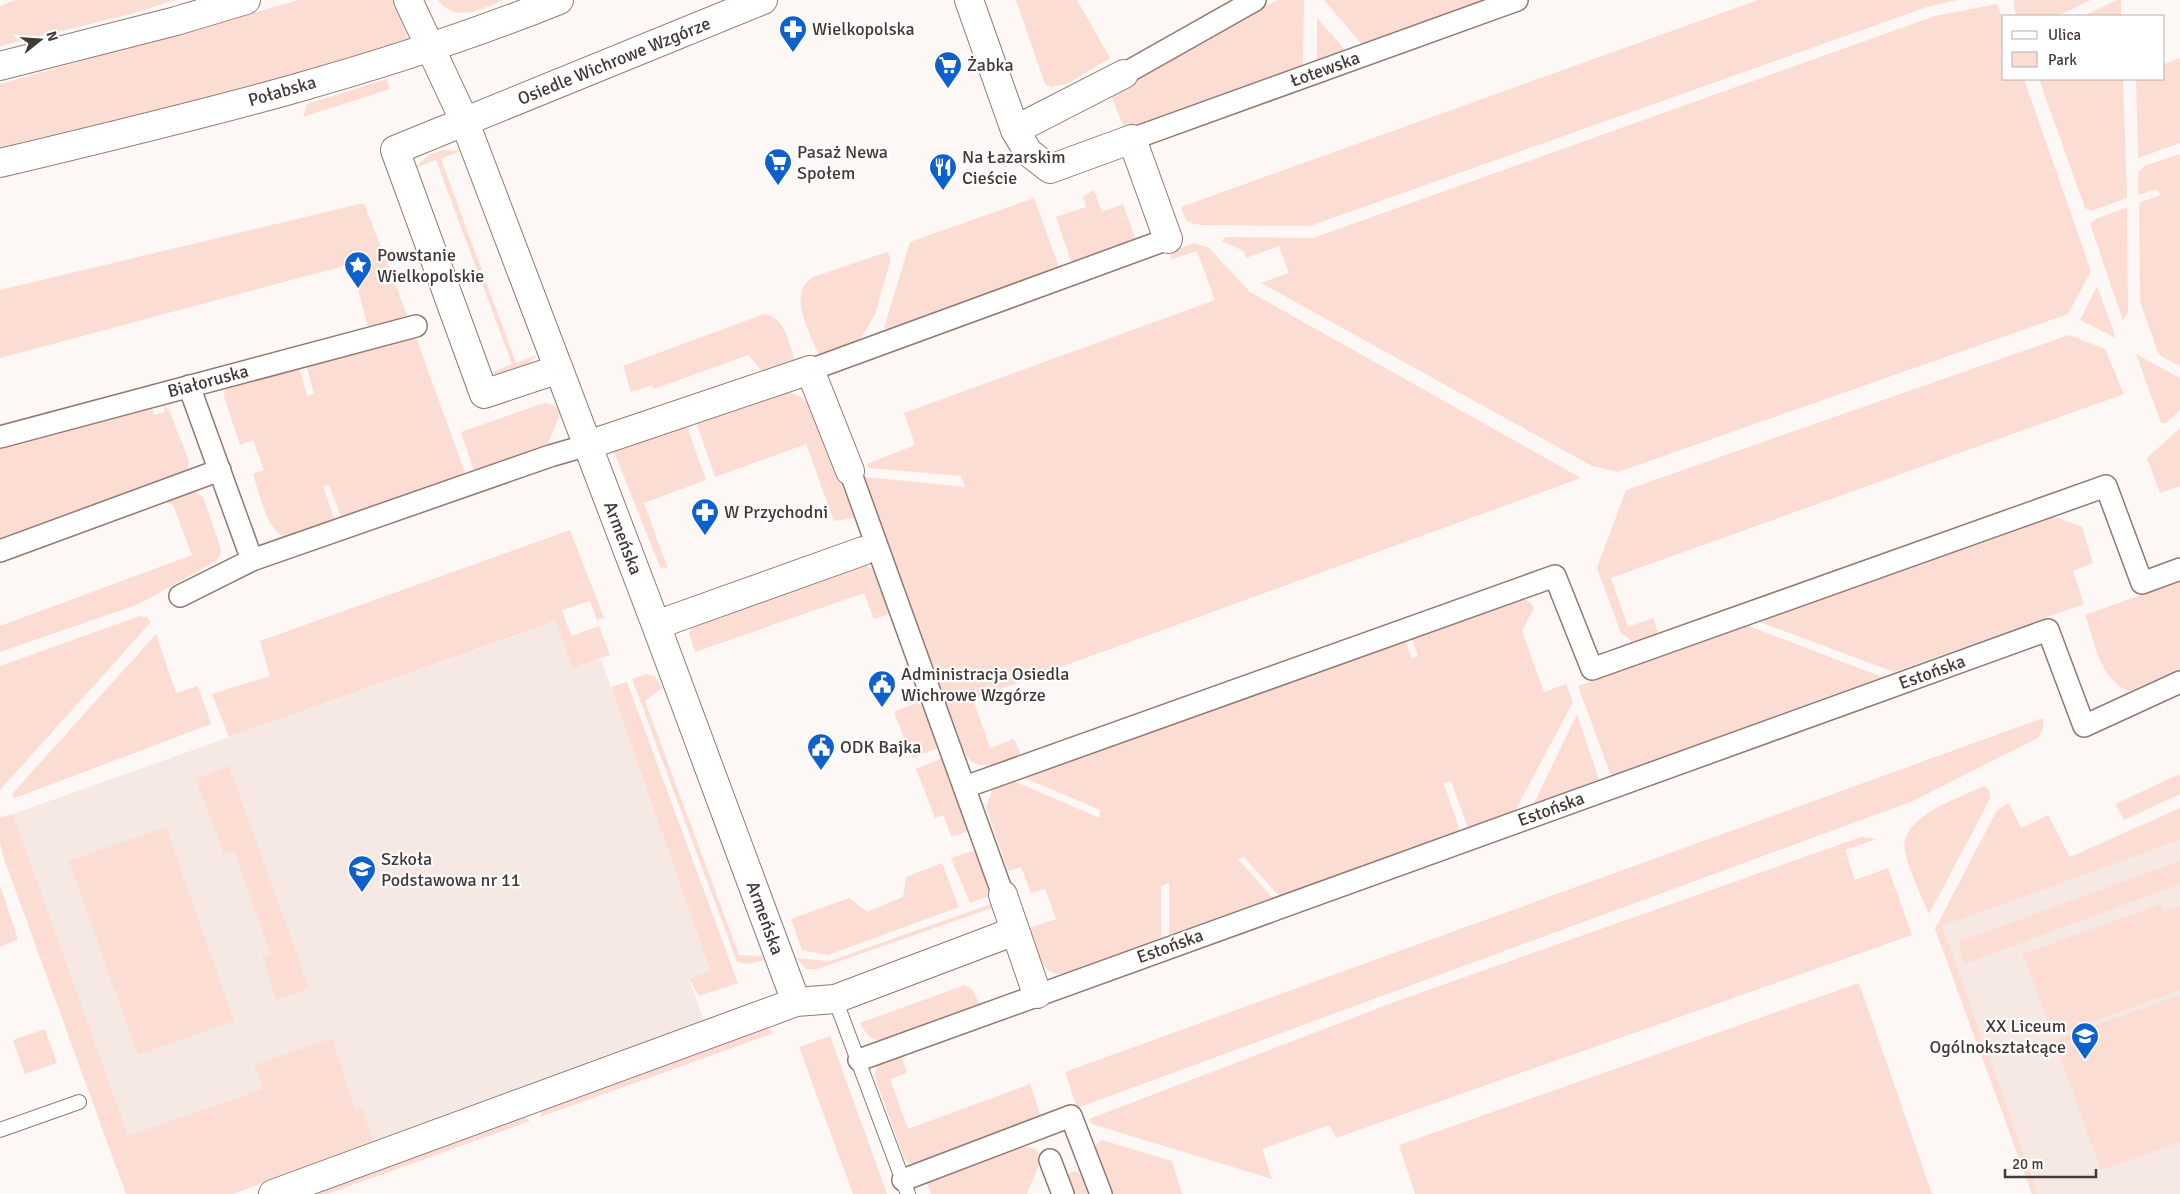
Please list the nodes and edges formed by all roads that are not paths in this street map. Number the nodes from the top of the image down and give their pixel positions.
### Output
1 (246, 0) edge
2 (408, 0) edge
3 (763, 0) edge
4 (969, 0) edge
5 (1255, 0) edge
6 (1517, 0) edge
7 (552, 2) edge
8 (430, 47) junction
9 (0, 66) edge
10 (1124, 74) joint
11 (464, 120) junction
12 (1015, 130) junction
13 (1132, 139) junction
14 (0, 163) edge
15 (1168, 239) joint
16 (416, 326) dead end
17 (559, 369) junction
18 (810, 370) junction
19 (189, 386) junction
20 (0, 437) edge
21 (588, 445) junction
22 (220, 470) junction
23 (850, 471) joint
24 (870, 548) junction
25 (0, 551) edge
26 (252, 560) junction
27 (2180, 569) edge
28 (180, 596) dead end
29 (656, 625) junction
30 (2180, 682) edge
31 (965, 787) junction
32 (1003, 895) joint
33 (1015, 932) junction
34 (1037, 994) junction
35 (835, 999) junction
36 (796, 1002) junction
37 (784, 1030) dead end
38 (859, 1060) junction
39 (79, 1102) dead end
40 (0, 1130) edge
41 (1050, 1160) dead end
42 (906, 1187) edge
43 (273, 1194) edge
44 (1063, 1194) edge
45 (1101, 1194) edge

1 - 9 street
2 - 8 street, Armeńska
3 - 11 street, Osiedle Wichrowe Wzgórze
4 - 12 street
5 - 10 street
6 - 13 street, Łotewska
7 - 8 street, Połabska
8 - 11 street, Armeńska
8 - 14 street, Połabska
10 - 12 street
11 - 17 street, Armeńska
11 - 17 street
12 - 13 street
13 - 15 street
15 - 18 street
16 - 19 street, Białoruska
17 - 21 street, Armeńska
18 - 21 street
18 - 23 street
19 - 20 street, Białoruska
19 - 22 street
21 - 26 street
21 - 29 street, Armeńska
22 - 25 street
22 - 26 street
23 - 24 street
24 - 29 street
24 - 31 street
26 - 28 street
27 - 31 street
29 - 36 street, Armeńska
30 - 34 street, Estońska
31 - 32 street
32 - 33 street
33 - 34 street
33 - 35 street
34 - 38 street, Estońska
35 - 36 street
35 - 38 lane
36 - 37 street
36 - 43 street
38 - 42 lane
39 - 40 lane
41 - 44 street
42 - 45 street

